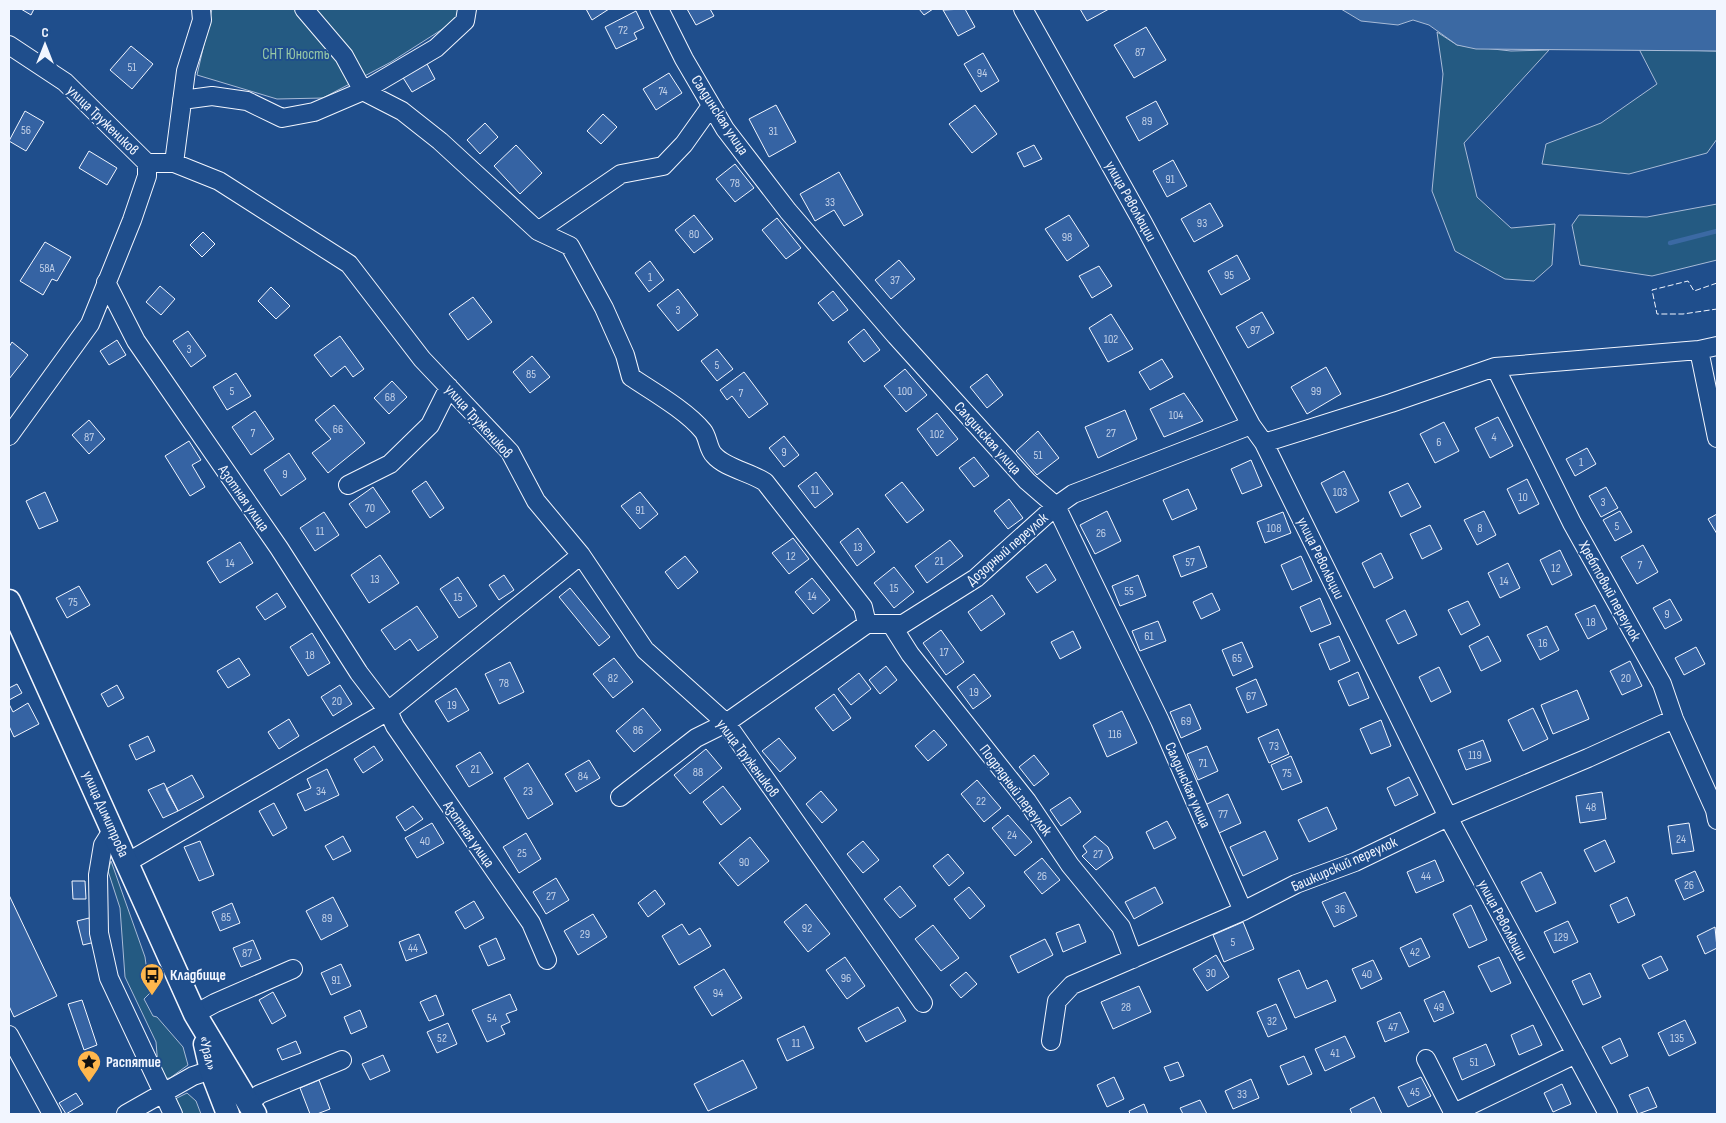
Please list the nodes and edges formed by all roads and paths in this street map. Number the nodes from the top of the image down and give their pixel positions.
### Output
1 (201, 9) edge
2 (304, 9) edge
3 (467, 9) edge
4 (660, 9) edge
5 (1023, 9) edge
6 (9, 45) edge
7 (363, 91) junction
8 (182, 100) junction
9 (711, 106) junction
10 (147, 163) junction
11 (174, 164) junction
12 (538, 231) junction
13 (106, 282) junction
14 (1717, 346) edge
15 (1699, 350) junction
16 (1495, 367) junction
17 (449, 387) junction
18 (1251, 425) junction
19 (9, 436) edge
20 (1717, 438) edge
21 (1264, 443) junction
22 (348, 485) dead end
23 (1056, 506) junction
24 (580, 555) junction
25 (9, 601) edge
26 (867, 624) junction
27 (891, 624) junction
28 (388, 710) junction
29 (1674, 719) junction
30 (726, 723) junction
31 (620, 798) dead end
32 (1448, 817) junction
33 (1717, 820) edge
34 (113, 829) junction
35 (128, 862) junction
36 (1243, 911) junction
37 (1133, 959) junction
38 (547, 960) dead end
39 (293, 969) dead end
40 (922, 1003) dead end
41 (198, 1021) junction
42 (9, 1035) edge
43 (1051, 1041) dead end
44 (1576, 1054) junction
45 (1426, 1059) dead end
46 (342, 1060) dead end
47 (211, 1070) junction
48 (163, 1092) junction
49 (251, 1109) edge
50 (52, 1114) edge
51 (126, 1114) edge
52 (173, 1114) edge
53 (228, 1114) edge
54 (1453, 1114) edge
55 (1608, 1114) edge

1 - 8 street
2 - 7 street
3 - 7 street
4 - 9 street, Салдинская улица
5 - 18 street, улица Революции
6 - 10 street, улица Тружеников
7 - 8 street
7 - 12 street
8 - 11 street
9 - 12 street
9 - 23 street, Салдинская улица
10 - 11 street, улица Тружеников
10 - 13 street
11 - 17 street, улица Тружеников
12 - 26 street
13 - 19 street
13 - 28 street, Азотная улица
14 - 15 street
15 - 16 street
15 - 20 street
16 - 21 street
16 - 29 street, Хребтовый переулок
17 - 22 street
17 - 24 street, улица Тружеников
18 - 21 street, улица Революции
18 - 23 street, Дозорный переулок
21 - 32 street, улица Революции
23 - 27 street, Дозорный переулок
23 - 36 street, Салдинская улица
24 - 28 street
24 - 30 street, улица Тружеников
25 - 34 main road, улица Димитрова
26 - 27 street, Дозорный переулок
26 - 30 street
27 - 37 street, Подрядный переулок
28 - 35 street
28 - 38 street, Азотная улица
29 - 32 street, Башкирский переулок
29 - 33 street, Хребтовый переулок
30 - 31 street
30 - 40 street, улица Тружеников
32 - 36 street, Башкирский переулок
32 - 44 street, улица Революции
34 - 35 main road, улица Димитрова
34 - 48 street
35 - 41 main road, улица Димитрова
36 - 37 street, Башкирский переулок
37 - 43 street, Башкирский переулок
39 - 41 street
41 - 47 main road, «Урал»
41 - 49 main road, «Урал»
42 - 50 street
44 - 54 street
44 - 55 street, улица Революции
45 - 54 street
46 - 49 street
47 - 48 street
47 - 53 main road, «Урал»
48 - 51 street
48 - 52 street

